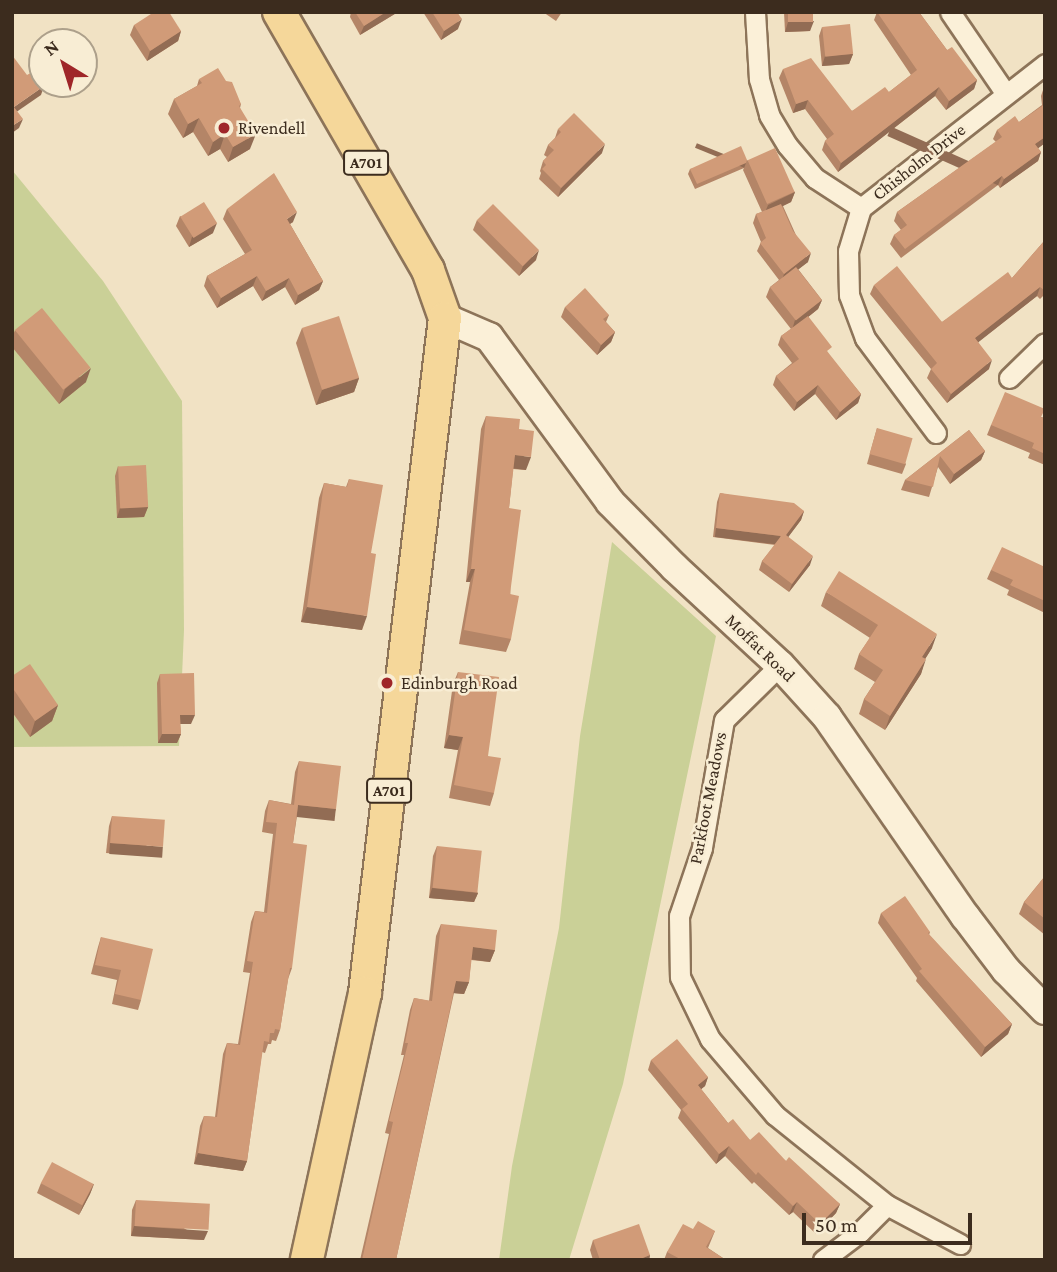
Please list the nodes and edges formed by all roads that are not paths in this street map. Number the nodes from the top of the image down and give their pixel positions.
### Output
1 (279, 12) edge
2 (755, 12) edge
3 (950, 12) edge
4 (1045, 64) edge
5 (1006, 94) junction
6 (861, 208) junction
7 (445, 318) junction
8 (1045, 343) edge
9 (1009, 378) dead end
10 (936, 433) dead end
11 (780, 665) junction
12 (1045, 1010) edge
13 (887, 1205) junction
14 (960, 1244) dead end
15 (307, 1260) edge
16 (822, 1260) edge

1 - 7 main road, A701
2 - 6 street
3 - 5 street
4 - 5 street, Chisholm Drive
5 - 6 street, Chisholm Drive
6 - 10 street, Chisholm Drive
7 - 11 street, Moffat Road
7 - 15 main road, A701
8 - 9 street
11 - 12 street, Moffat Road
11 - 13 street, Parkfoot Meadows
13 - 14 street, Parkfoot Meadows
13 - 16 street

